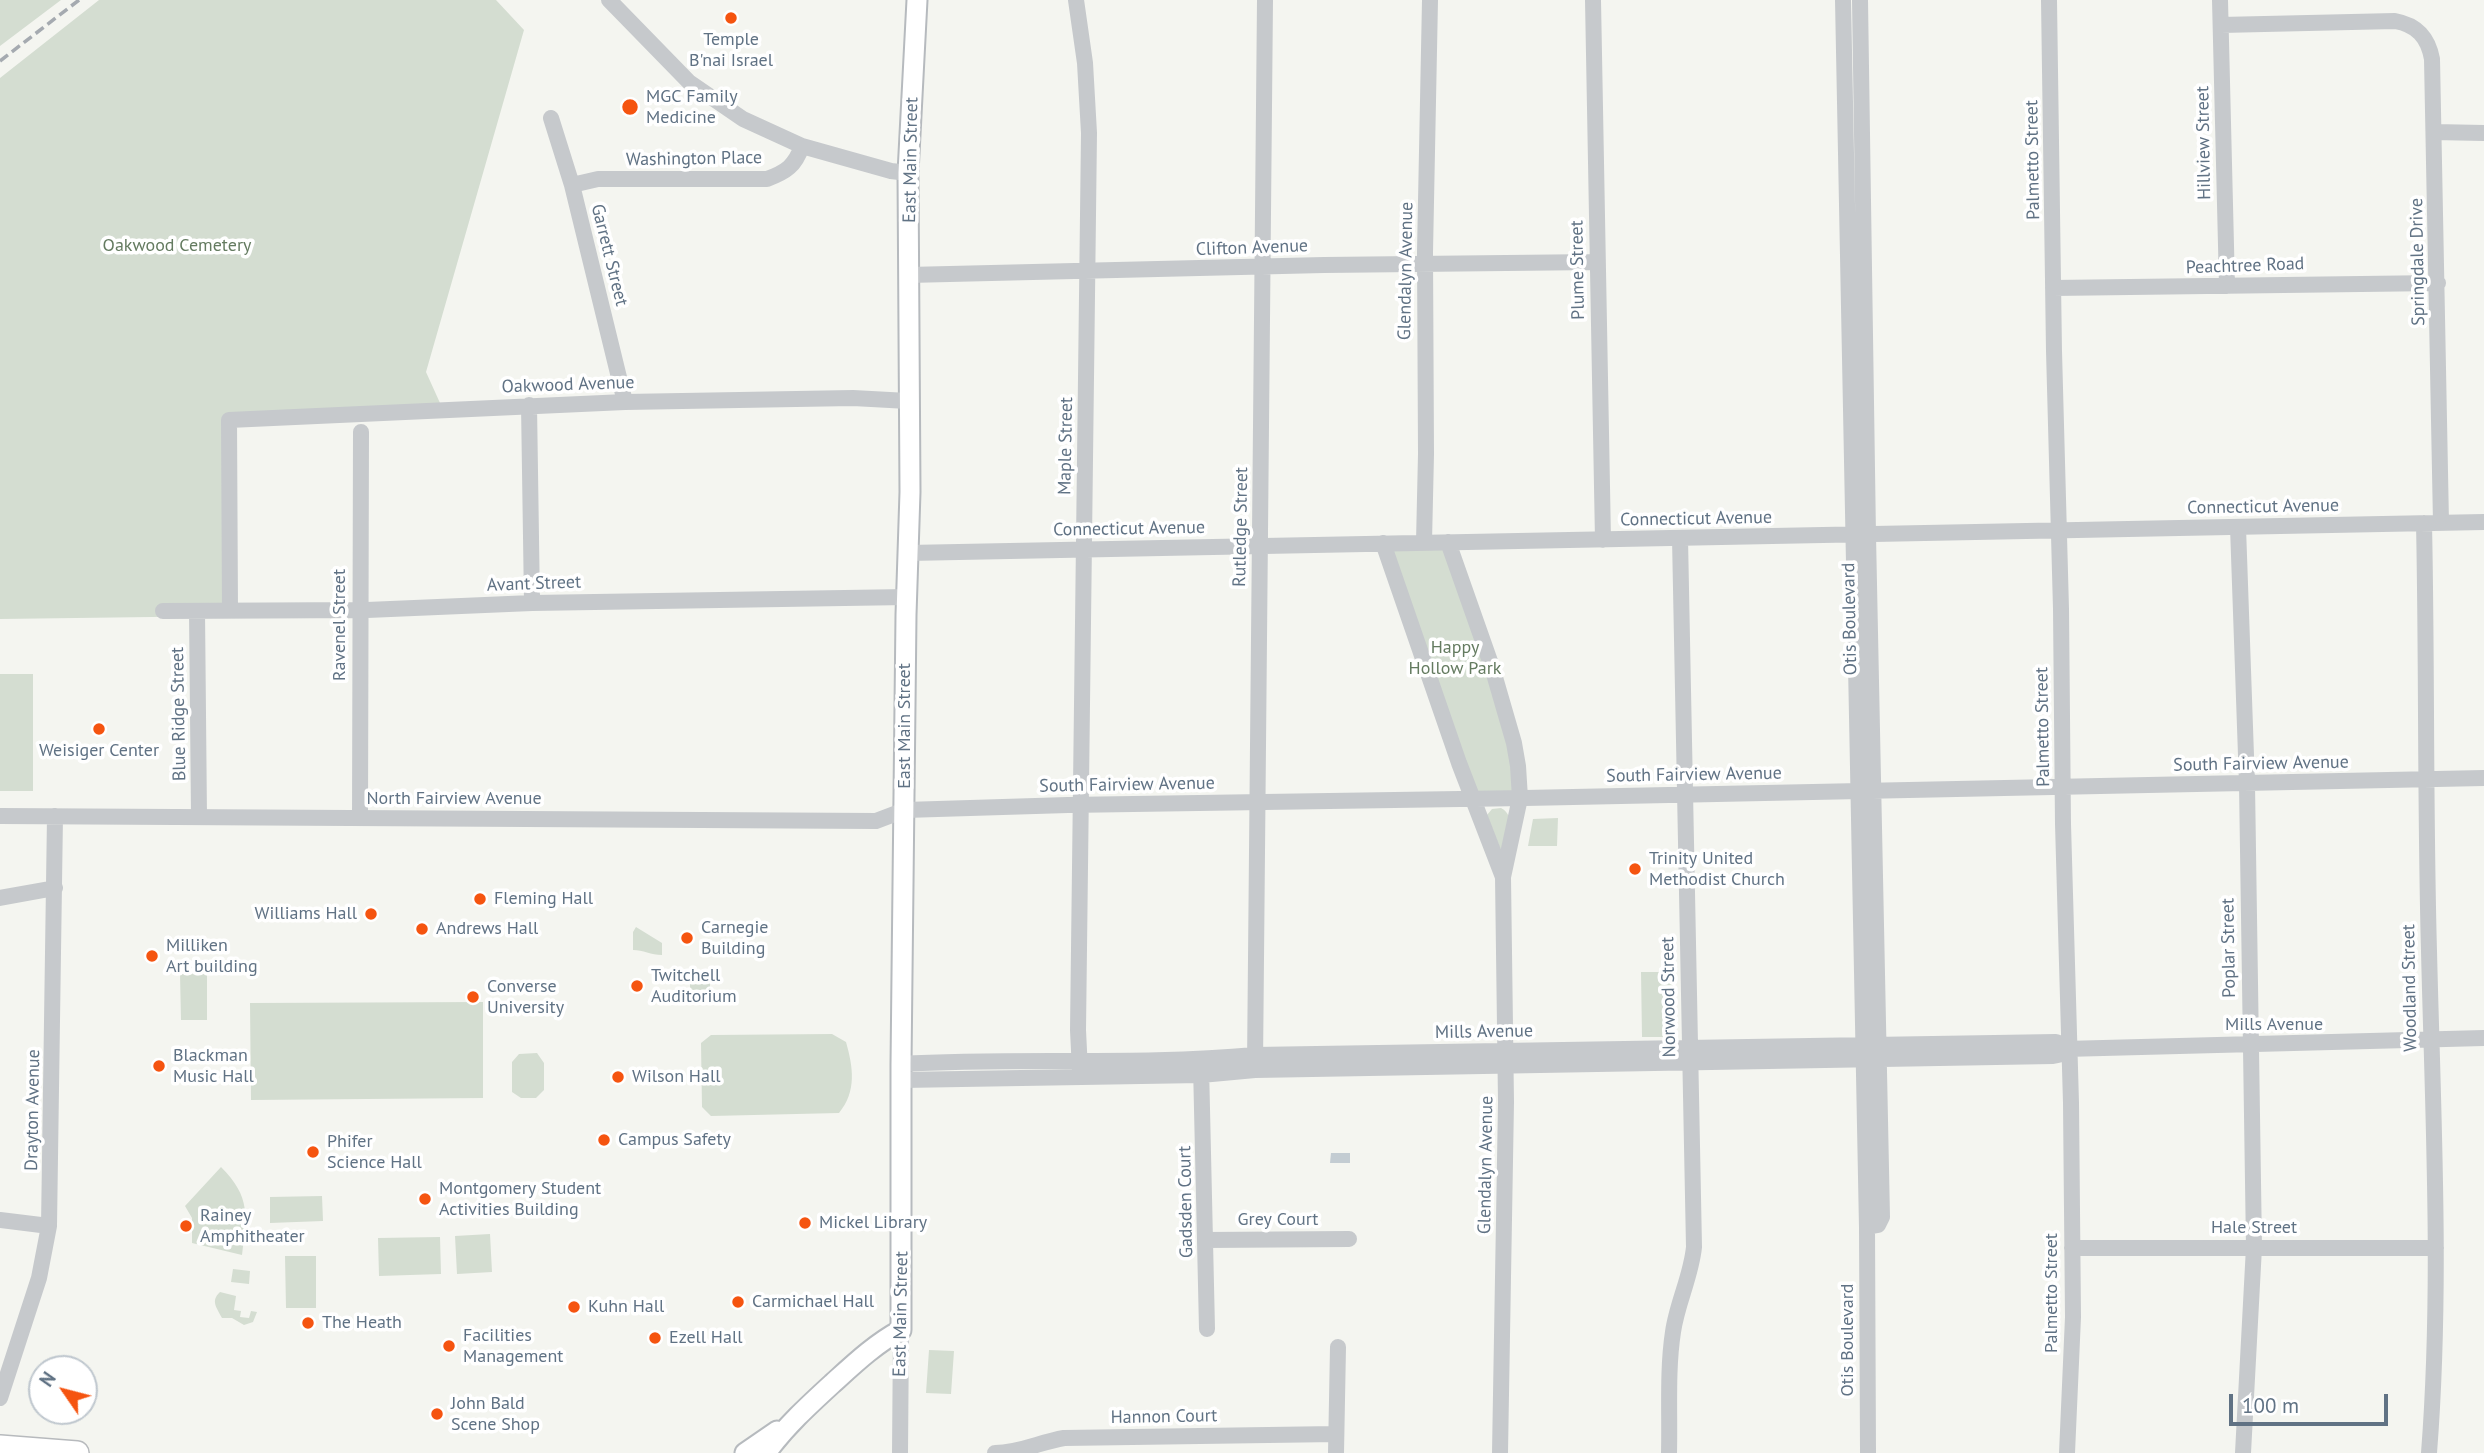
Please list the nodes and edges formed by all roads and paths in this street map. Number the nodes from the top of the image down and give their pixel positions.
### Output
1 (609, 0) edge
2 (917, 0) edge
3 (1076, 0) edge
4 (1265, 0) edge
5 (1430, 0) edge
6 (1593, 0) edge
7 (1843, 0) edge
8 (1860, 0) edge
9 (2049, 0) edge
10 (2220, 0) edge
11 (2221, 25) junction
12 (551, 118) dead end
13 (2434, 132) junction
14 (2484, 132) edge
15 (802, 146) junction
16 (908, 173) junction
17 (572, 185) junction
18 (1597, 262) junction
19 (1425, 264) junction
20 (1262, 267) junction
21 (1088, 271) junction
22 (908, 275) junction
23 (2438, 283) junction
24 (2227, 286) junction
25 (2053, 288) junction
26 (908, 401) junction
27 (625, 402) junction
28 (529, 405) junction
29 (361, 432) dead end
30 (2484, 522) edge
31 (2432, 523) junction
32 (2238, 527) junction
33 (2059, 530) junction
34 (1860, 535) junction
35 (1679, 538) junction
36 (1603, 540) junction
37 (1424, 542) junction
38 (1448, 542) junction
39 (1383, 543) junction
40 (1260, 546) junction
41 (1083, 549) junction
42 (908, 553) junction
43 (906, 597) junction
44 (533, 603) junction
45 (230, 610) junction
46 (359, 610) junction
47 (163, 611) dead end
48 (197, 611) junction
49 (2484, 778) edge
50 (2426, 780) junction
51 (2247, 784) junction
52 (2063, 786) junction
53 (1866, 791) junction
54 (1685, 794) junction
55 (1520, 798) junction
56 (1472, 799) junction
57 (1257, 802) junction
58 (1081, 805) junction
59 (905, 810) junction
60 (0, 816) edge
61 (55, 816) junction
62 (199, 817) junction
63 (360, 818) junction
64 (1503, 877) junction
65 (55, 888) junction
66 (0, 898) edge
67 (2484, 1038) edge
68 (2431, 1040) junction
69 (2249, 1044) junction
70 (2067, 1049) junction
71 (1871, 1051) junction
72 (1689, 1055) junction
73 (1506, 1058) junction
74 (1255, 1063) junction
75 (1201, 1067) junction
76 (1080, 1068) junction
77 (901, 1072) junction
78 (0, 1220) edge
79 (49, 1226) junction
80 (1349, 1239) dead end
81 (1206, 1240) junction
82 (2254, 1247) junction
83 (2072, 1248) junction
84 (2436, 1248) junction
85 (1207, 1329) dead end
86 (901, 1330) junction
87 (1338, 1347) dead end
88 (0, 1398) edge
89 (787, 1425) junction
90 (1336, 1434) junction
91 (0, 1447) edge
92 (77, 1453) edge
93 (745, 1453) edge
94 (766, 1453) edge
95 (900, 1453) edge
96 (995, 1453) edge
97 (1336, 1453) edge
98 (1500, 1453) edge
99 (1669, 1453) edge
100 (1868, 1453) edge
101 (2067, 1453) edge
102 (2242, 1453) edge
103 (2429, 1453) edge

1 - 15 street
2 - 16 main road, East Main Street
3 - 21 street, Maple Street
4 - 20 street, Rutledge Street
5 - 19 street, Glendalyn Avenue
6 - 18 street, Plume Street
7 - 34 street, Otis Boulevard
8 - 34 street, Otis Boulevard
9 - 25 street, Palmetto Street
10 - 11 street, Hillview Street
11 - 13 street, Springdale Drive
11 - 24 street, Hillview Street
12 - 17 street, Garrett Street
13 - 14 street
13 - 23 street, Springdale Drive
15 - 16 street
15 - 17 street, Washington Place
16 - 22 main road, East Main Street
17 - 27 street, Garrett Street
18 - 19 street, Clifton Avenue
18 - 36 street, Plume Street
19 - 20 street, Clifton Avenue
19 - 37 street, Glendalyn Avenue
20 - 21 street, Clifton Avenue
20 - 40 street, Rutledge Street
21 - 22 street, Clifton Avenue
21 - 41 street, Maple Street
22 - 26 main road, East Main Street
23 - 24 street, Peachtree Road
23 - 31 street, Springdale Drive
24 - 25 street, Peachtree Road
25 - 33 street, Palmetto Street
26 - 27 street, Oakwood Avenue
26 - 42 main road, East Main Street
27 - 28 street, Oakwood Avenue
28 - 44 street
28 - 45 street, Oakwood Avenue
29 - 46 street, Ravenel Street
30 - 31 street, Connecticut Avenue
31 - 32 street, Connecticut Avenue
31 - 50 street, Woodland Street
32 - 33 street, Connecticut Avenue
32 - 51 street, Poplar Street
33 - 34 street, Connecticut Avenue
33 - 52 street, Palmetto Street
34 - 35 street, Connecticut Avenue
34 - 53 street, Otis Boulevard
35 - 36 street, Connecticut Avenue
35 - 54 street, Norwood Street
36 - 38 street, Connecticut Avenue
37 - 38 street, Connecticut Avenue
37 - 39 street, Connecticut Avenue
38 - 55 street, Glendalyn Avenue
39 - 40 street, Connecticut Avenue
39 - 56 street, Glendalyn Avenue
40 - 41 street, Connecticut Avenue
40 - 57 street, Rutledge Street
41 - 42 street, Connecticut Avenue
41 - 58 street, Maple Street
42 - 43 main road, East Main Street
43 - 44 street, Avant Street
43 - 59 main road, East Main Street
44 - 46 street, Avant Street
45 - 46 street, Avant Street
45 - 48 street, Avant Street
46 - 63 street, Ravenel Street
47 - 48 street, Avant Street
48 - 62 street, Blue Ridge Street
49 - 50 street, South Fairview Avenue
50 - 51 street, South Fairview Avenue
50 - 68 street, Woodland Street
51 - 52 street, South Fairview Avenue
51 - 69 street, Poplar Street
52 - 53 street, South Fairview Avenue
52 - 70 street, Palmetto Street
53 - 54 street, South Fairview Avenue
53 - 71 street, Otis Boulevard
54 - 55 street, South Fairview Avenue
54 - 72 street, Norwood Street
55 - 56 street, South Fairview Avenue
55 - 64 street, Glendalyn Avenue
56 - 57 street, South Fairview Avenue
56 - 64 street, Glendalyn Avenue
57 - 58 street, South Fairview Avenue
57 - 74 street, Rutledge Street
58 - 59 street, South Fairview Avenue
58 - 76 street, Maple Street
59 - 63 street, North Fairview Avenue
59 - 77 main road, East Main Street
60 - 61 street, North Fairview Avenue
61 - 62 street, North Fairview Avenue
61 - 65 street, Drayton Avenue
62 - 63 street, North Fairview Avenue
64 - 73 street, Glendalyn Avenue
65 - 66 street
65 - 79 street, Drayton Avenue
67 - 68 street, Mills Avenue
68 - 69 street, Mills Avenue
68 - 84 street, Woodland Street
69 - 70 street, Mills Avenue
69 - 82 street, Poplar Street
70 - 71 street, Mills Avenue
70 - 83 street, Palmetto Street
71 - 72 street, Mills Avenue
71 - 100 street, Otis Boulevard
72 - 73 street, Mills Avenue
72 - 99 street, Norwood Street
73 - 74 street, Mills Avenue
73 - 98 street, Glendalyn Avenue
74 - 75 street, Mills Avenue
75 - 76 street, Mills Avenue
75 - 81 street, Gadsden Court
76 - 77 street, Mills Avenue
77 - 86 main road, East Main Street
78 - 79 street
79 - 88 street, Drayton Avenue
80 - 81 street, Grey Court
81 - 85 street, Gadsden Court
82 - 83 street, Hale Street
82 - 84 street, Hale Street
82 - 102 street, Poplar Street
83 - 101 street, Palmetto Street
84 - 103 street, Woodland Street
86 - 89 main road
86 - 95 street, East Main Street
87 - 90 street
89 - 93 main road
89 - 94 main road
90 - 96 street, Hannon Court
90 - 97 street
91 - 92 highway

